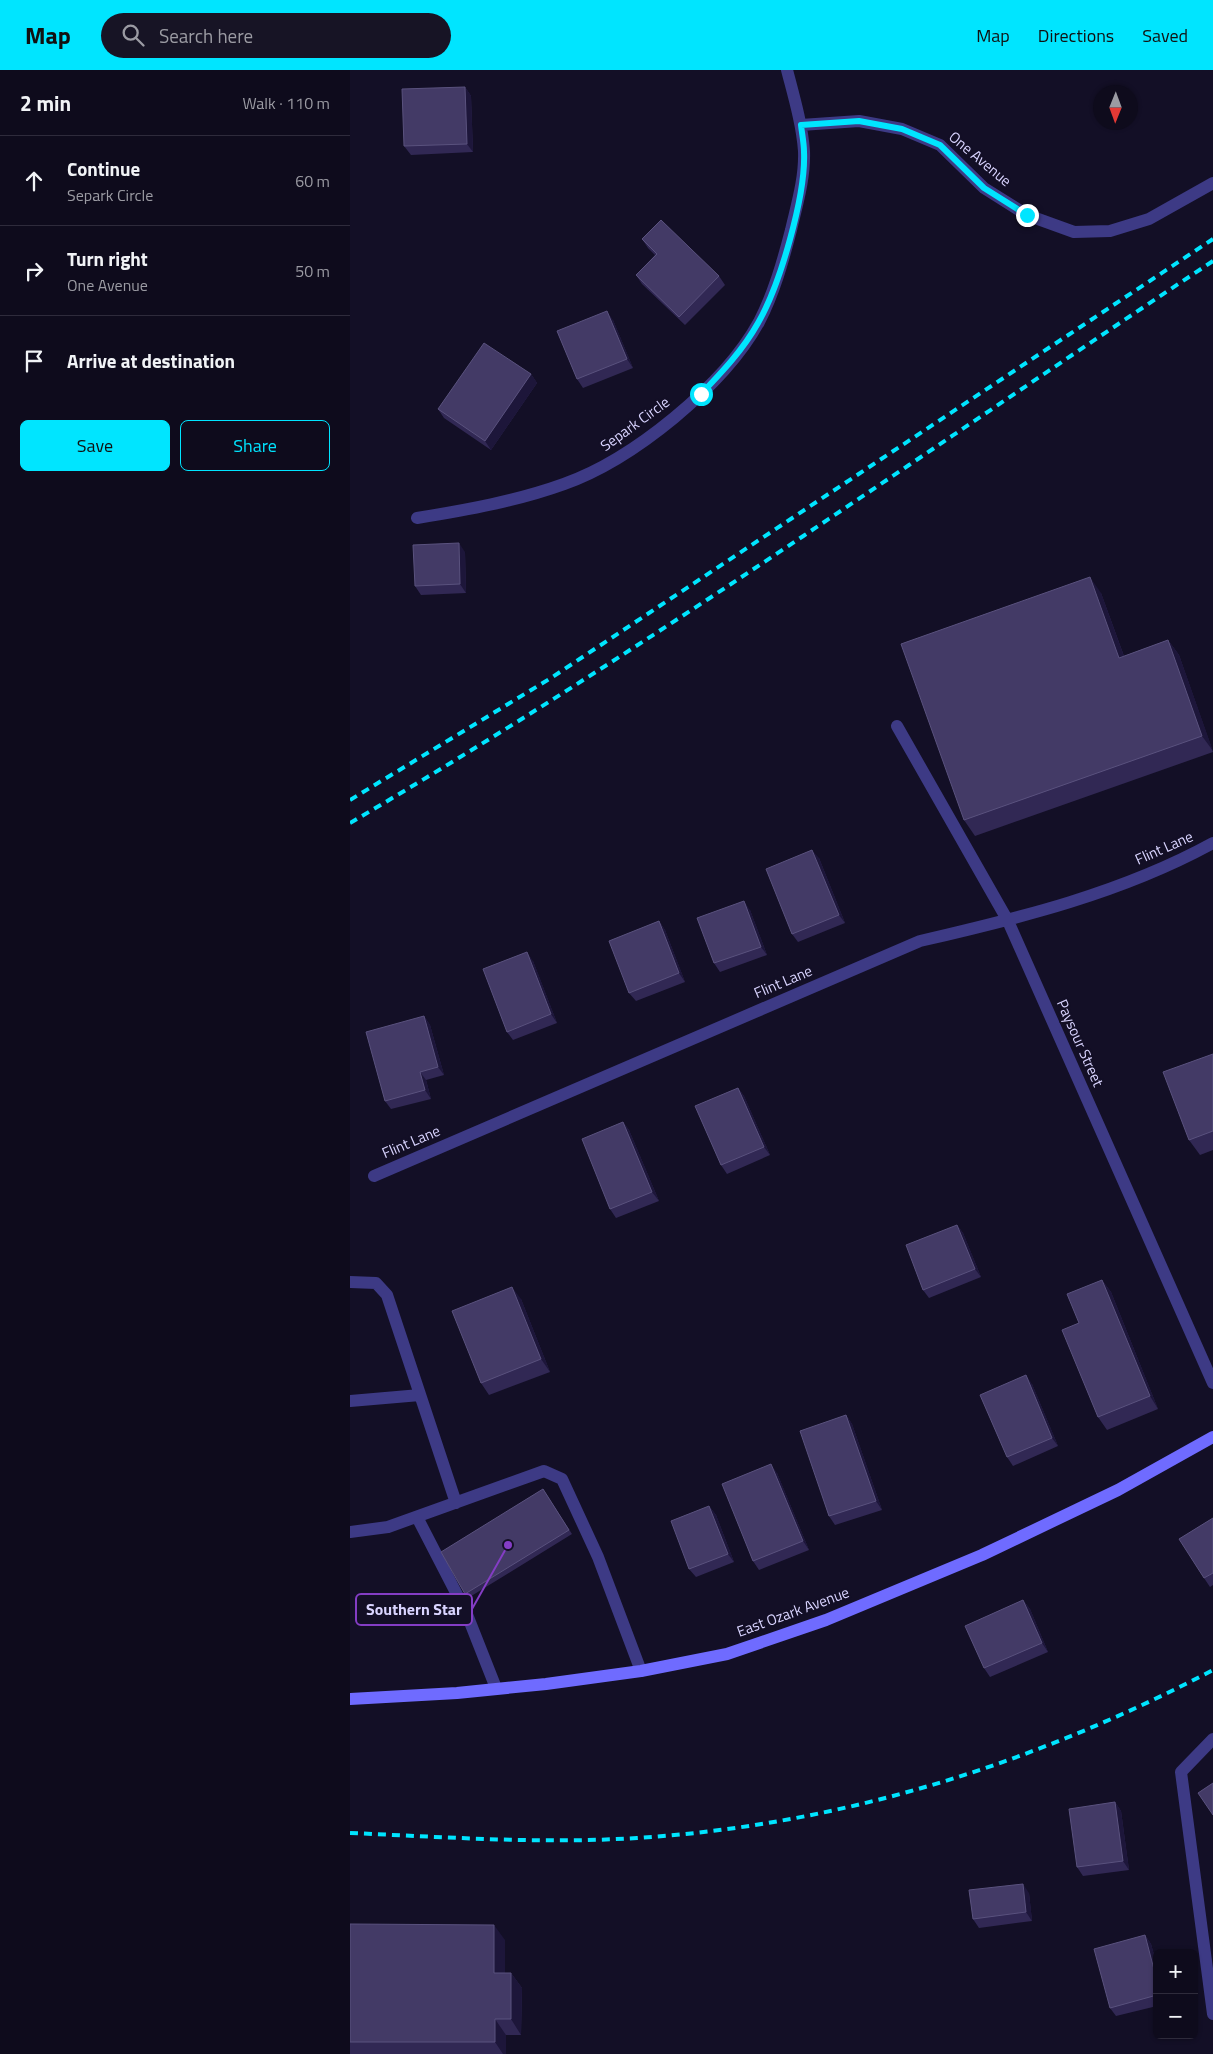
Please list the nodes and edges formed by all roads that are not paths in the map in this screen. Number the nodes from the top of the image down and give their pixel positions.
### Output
1 (787, 70) edge
2 (801, 125) junction
3 (1213, 183) edge
4 (417, 518) dead end
5 (897, 726) dead end
6 (1213, 843) edge
7 (1008, 921) junction
8 (374, 1176) dead end
9 (350, 1282) edge
10 (1213, 1383) edge
11 (420, 1395) junction
12 (350, 1401) edge
13 (1213, 1437) edge
14 (456, 1503) junction
15 (417, 1517) junction
16 (350, 1532) edge
17 (641, 1671) junction
18 (496, 1688) junction
19 (350, 1699) edge
20 (1213, 1739) edge
21 (1213, 2014) edge

1 - 2 street, Separk Circle
2 - 3 street, One Avenue
2 - 4 street, Separk Circle
5 - 7 street, Paysour Street
6 - 7 street, Flint Lane
7 - 8 street, Flint Lane
7 - 10 street, Paysour Street
9 - 11 street
11 - 12 street
11 - 14 street
13 - 17 main road, East Ozark Avenue
14 - 15 street
14 - 17 street
15 - 16 street
15 - 18 street
17 - 18 main road, East Ozark Avenue
18 - 19 main road, East Ozark Avenue
20 - 21 street

